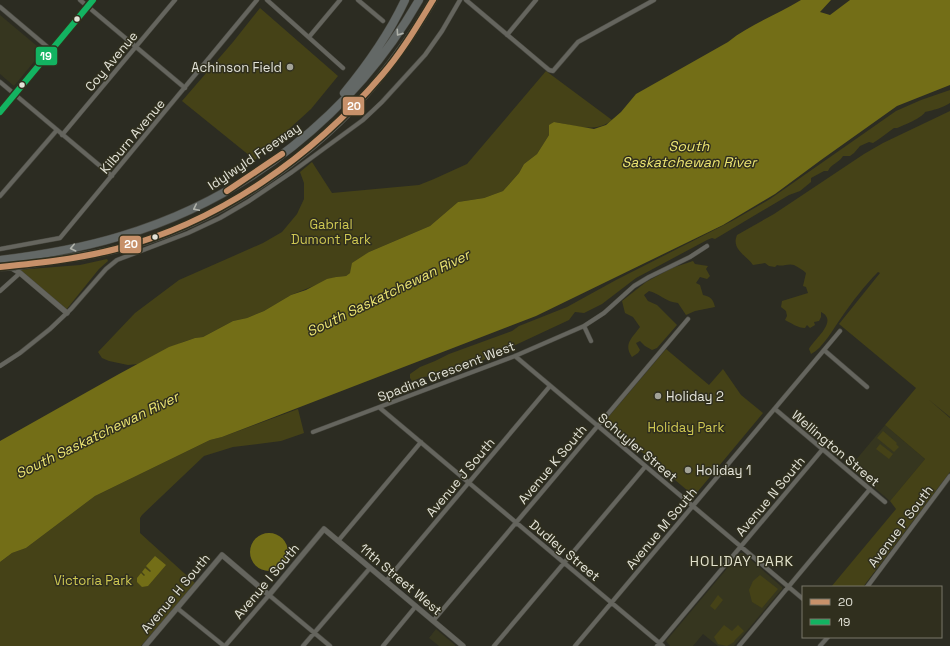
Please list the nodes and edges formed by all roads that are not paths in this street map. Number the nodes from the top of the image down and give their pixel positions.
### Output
1 (80, 0) edge
2 (93, 0) edge
3 (175, 0) edge
4 (258, 0) edge
5 (267, 0) edge
6 (340, 0) edge
7 (358, 0) edge
8 (405, 0) edge
9 (419, 0) edge
10 (432, 0) edge
11 (460, 0) edge
12 (466, 0) edge
13 (536, 0) edge
14 (654, 0) edge
15 (0, 7) edge
16 (88, 7) junction
17 (383, 21) dead end
18 (507, 35) junction
19 (309, 37) junction
20 (136, 47) junction
21 (51, 50) junction
22 (343, 68) dead end
23 (0, 82) edge
24 (185, 88) junction
25 (14, 94) junction
26 (0, 112) edge
27 (57, 130) junction
28 (62, 135) junction
29 (269, 164) junction
30 (112, 176) junction
31 (0, 196) edge
32 (707, 246) dead end
33 (0, 250) edge
34 (0, 261) edge
35 (0, 267) edge
36 (18, 269) junction
37 (0, 291) edge
38 (67, 313) junction
39 (688, 320) dead end
40 (584, 326) junction
41 (840, 331) dead end
42 (591, 341) dead end
43 (824, 350) junction
44 (515, 356) junction
45 (0, 366) edge
46 (550, 386) junction
47 (867, 387) dead end
48 (380, 408) junction
49 (775, 409) junction
50 (597, 426) junction
51 (313, 432) dead end
52 (421, 442) junction
53 (822, 450) junction
54 (645, 467) junction
55 (950, 476) edge
56 (469, 482) junction
57 (870, 490) junction
58 (885, 502) dead end
59 (693, 506) junction
60 (516, 522) junction
61 (324, 529) joint
62 (338, 541) junction
63 (741, 546) junction
64 (564, 562) junction
65 (370, 568) junction
66 (386, 581) junction
67 (868, 586) edge
68 (788, 587) junction
69 (269, 595) junction
70 (802, 598) edge
71 (612, 602) junction
72 (416, 606) junction
73 (177, 608) junction
74 (433, 621) junction
75 (314, 633) junction
76 (827, 638) edge
77 (660, 645) edge
78 (145, 646) edge
79 (224, 646) edge
80 (303, 646) edge
81 (330, 646) edge
82 (383, 646) edge
83 (462, 646) edge
84 (494, 646) edge
85 (575, 646) edge
86 (739, 646) edge
87 (820, 646) edge

1 - 16 street
2 - 16 main road
3 - 20 street, Coy Avenue
4 - 24 street, Kilburn Avenue
5 - 19 street
6 - 19 street
7 - 17 street
8 - 29 highway
9 -> 29 highway, Idylwyld Freeway
10 - 36 highway, Idylwyld Freeway
11 - 38 street
12 - 18 street
13 - 18 street
14 - 18 street
15 - 21 street
16 - 20 street
16 - 21 main road
19 - 22 street
20 - 24 street
20 - 28 street, Coy Avenue
21 - 25 main road
23 - 25 street
24 - 30 street, Kilburn Avenue
25 - 26 main road
25 - 27 street
27 - 28 street
27 - 31 street
28 - 30 street
29 -> 34 highway, Idylwyld Freeway
30 - 33 street, Kilburn Avenue
32 - 40 street, Spadina Crescent West
34 - 36 street
35 - 36 highway, Idylwyld Freeway, bridge
36 - 37 street
36 - 38 street
38 - 45 street
39 - 50 street, Avenue K South
40 - 42 street
40 - 44 street, Spadina Crescent West
41 - 43 street, Avenue M South
43 - 47 street
43 - 49 street, Avenue M South
44 - 46 street, Schuyler Street
44 - 48 street, Spadina Crescent West
46 - 50 street, Schuyler Street
46 - 56 street, Avenue J South
48 - 51 street, Spadina Crescent West
48 - 52 street, Dudley Street
49 - 53 street, Wellington Street
49 - 59 street, Avenue M South
50 - 54 street, Schuyler Street
50 - 60 street, Avenue K South
52 - 56 street, Dudley Street
52 - 62 street
53 - 57 street, Wellington Street
53 - 63 street, Avenue N South
54 - 59 street, Schuyler Street
54 - 64 street
55 - 67 street, Avenue P South
56 - 60 street, Dudley Street
56 - 66 street, Avenue J South
57 - 58 street, Wellington Street
57 - 68 street
59 - 63 street, Schuyler Street
59 - 71 street, Avenue M South
60 - 64 street, Dudley Street
60 - 74 street, Avenue K South
61 - 62 street, 11th Street West
61 - 69 street, Avenue I South
62 - 65 street, 11th Street West
63 - 68 street, Schuyler Street
63 - 77 street, Avenue N South
64 - 71 street, Dudley Street
64 - 84 street
65 - 66 street, 11th Street West
65 - 75 street
66 - 72 street, 11th Street West
68 - 70 street, Schuyler Street
68 - 86 street
69 - 73 street, Avenue H South
69 - 75 street
69 - 79 street, Avenue I South
71 - 77 street, Dudley Street
71 - 85 street, Avenue M South
72 - 74 street, 11th Street West
72 - 82 street
73 - 78 street, Avenue H South
73 - 79 street
74 - 83 street, 11th Street West
75 - 80 street
75 - 81 street
76 - 87 street

